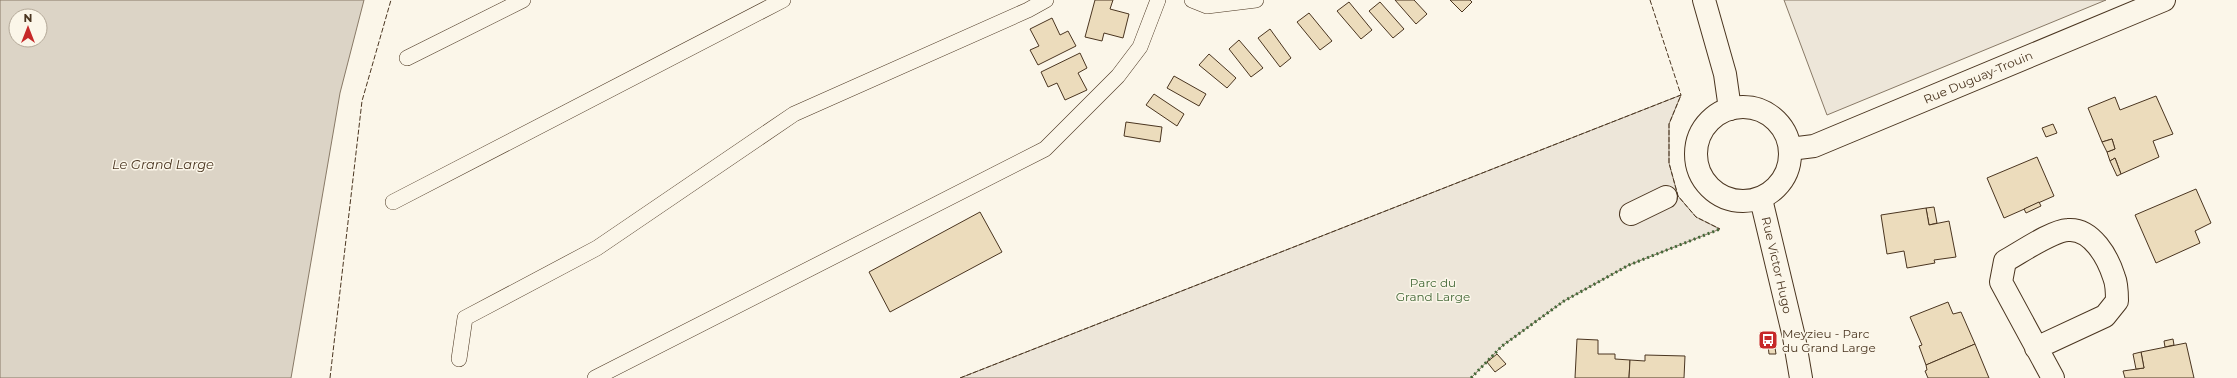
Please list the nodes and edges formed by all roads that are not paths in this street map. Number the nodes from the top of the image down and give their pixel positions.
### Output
1 (523, 0) edge
2 (783, 0) edge
3 (1046, 0) edge
4 (1158, 0) edge
5 (1192, 0) edge
6 (1256, 0) edge
7 (1704, 0) edge
8 (2164, 0) edge
9 (408, 58) dead end
10 (1730, 109) junction
11 (1790, 149) junction
12 (1666, 198) dead end
13 (1761, 199) junction
14 (393, 202) dead end
15 (1631, 214) dead end
16 (2036, 348) junction
17 (459, 359) dead end
18 (595, 378) edge
19 (1801, 378) edge
20 (2053, 378) edge

1 - 9 lane
2 - 14 lane
3 - 17 lane
4 - 18 lane
5 - 6 lane
7 - 10 street
8 - 11 street, Rue Duguay-Trouin
10 - 11 street
10 - 13 street
11 - 13 street
12 - 15 street
13 - 19 street, Rue Victor Hugo
16 - 16 street
16 - 20 street

